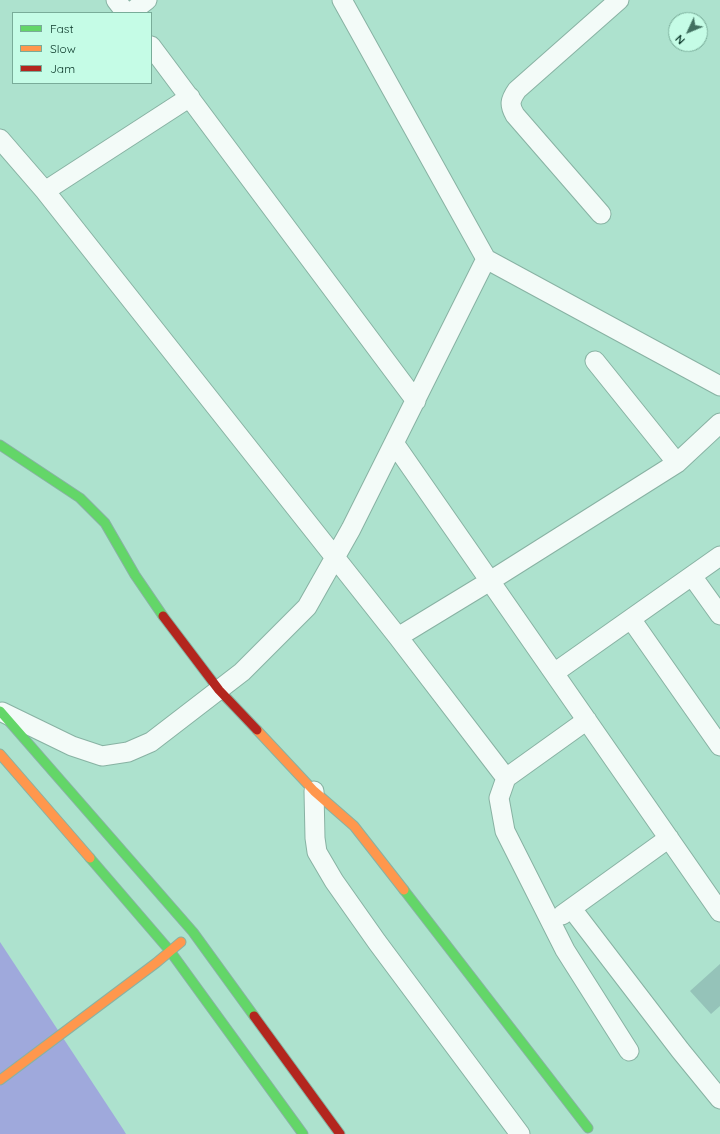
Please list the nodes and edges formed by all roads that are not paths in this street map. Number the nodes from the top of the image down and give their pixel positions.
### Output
1 (116, 0) edge
2 (147, 0) edge
3 (342, 0) edge
4 (619, 0) edge
5 (125, 12) edge
6 (131, 12) edge
7 (152, 47) edge
8 (190, 97) junction
9 (0, 138) edge
10 (45, 191) junction
11 (601, 214) dead end
12 (486, 259) junction
13 (595, 362) dead end
14 (720, 386) edge
15 (416, 401) junction
16 (720, 423) edge
17 (394, 443) junction
18 (0, 445) edge
19 (677, 463) junction
20 (720, 556) edge
21 (335, 558) junction
22 (692, 576) junction
23 (490, 581) junction
24 (720, 615) edge
25 (631, 618) junction
26 (398, 637) junction
27 (554, 673) junction
28 (219, 690) junction
29 (0, 711) edge
30 (586, 720) junction
31 (720, 746) edge
32 (0, 754) edge
33 (506, 778) junction
34 (314, 791) junction
35 (668, 838) junction
36 (572, 908) junction
37 (720, 912) edge
38 (551, 923) junction
39 (193, 932) junction
40 (170, 951) junction
41 (629, 1051) dead end
42 (0, 1080) edge
43 (720, 1099) edge
44 (588, 1128) dead end
45 (303, 1134) edge
46 (340, 1134) edge
47 (520, 1134) edge

1 - 5 street
2 - 6 street
3 - 12 street
4 - 11 street
7 - 8 street
8 - 10 street
8 - 15 street
9 - 10 street
10 - 21 street
12 - 14 street
12 - 15 street
13 - 19 street
15 - 17 street
16 - 19 street
17 - 21 street
17 - 23 street
18 - 28 street
19 - 23 street
20 - 22 street
21 - 26 street
21 - 28 street
22 - 24 street
22 - 25 street
23 - 26 street
23 - 27 street
25 - 27 street
25 - 31 street
26 - 33 street
27 - 30 street
28 - 29 street
28 - 34 street
29 - 39 street
30 - 33 street
30 - 35 street
32 - 40 street
33 - 38 street
34 - 44 street
34 - 47 street
35 - 36 street
35 - 37 street
36 - 38 street
36 - 43 street
38 - 41 street
39 - 40 street
39 - 46 street
40 - 42 street
40 - 45 street

